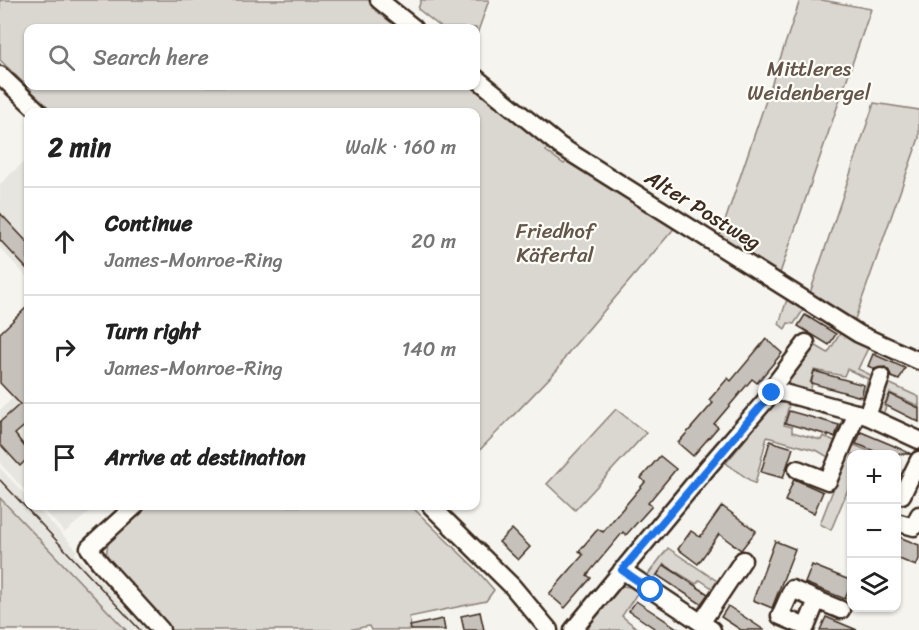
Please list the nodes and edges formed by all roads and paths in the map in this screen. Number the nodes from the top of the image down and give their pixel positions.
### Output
1 (379, 0) edge
2 (409, 24) edge
3 (0, 75) edge
4 (480, 81) edge
5 (35, 108) edge
6 (806, 343) dead end
7 (919, 361) edge
8 (881, 377) dead end
9 (772, 393) junction
10 (862, 415) junction
11 (919, 440) edge
12 (919, 460) edge
13 (797, 469) dead end
14 (901, 492) edge
15 (901, 496) edge
16 (919, 505) edge
17 (131, 510) edge
18 (435, 510) edge
19 (919, 515) edge
20 (901, 523) edge
21 (743, 560) dead end
22 (622, 570) junction
23 (817, 600) junction
24 (841, 610) dead end
25 (789, 626) edge
26 (707, 627) edge
27 (161, 630) edge
28 (549, 630) edge
29 (573, 630) edge

1 - 2 street
3 - 5 street
4 - 7 street, Alter Postweg
6 - 9 street
8 - 10 street
9 - 10 street
9 - 22 street
10 - 11 street
10 - 13 street
12 - 14 street
15 - 16 street
17 - 27 street
18 - 28 street
19 - 20 street
21 - 26 street
22 - 26 street
22 - 29 street
23 - 24 street
23 - 25 street
23 - 25 street

